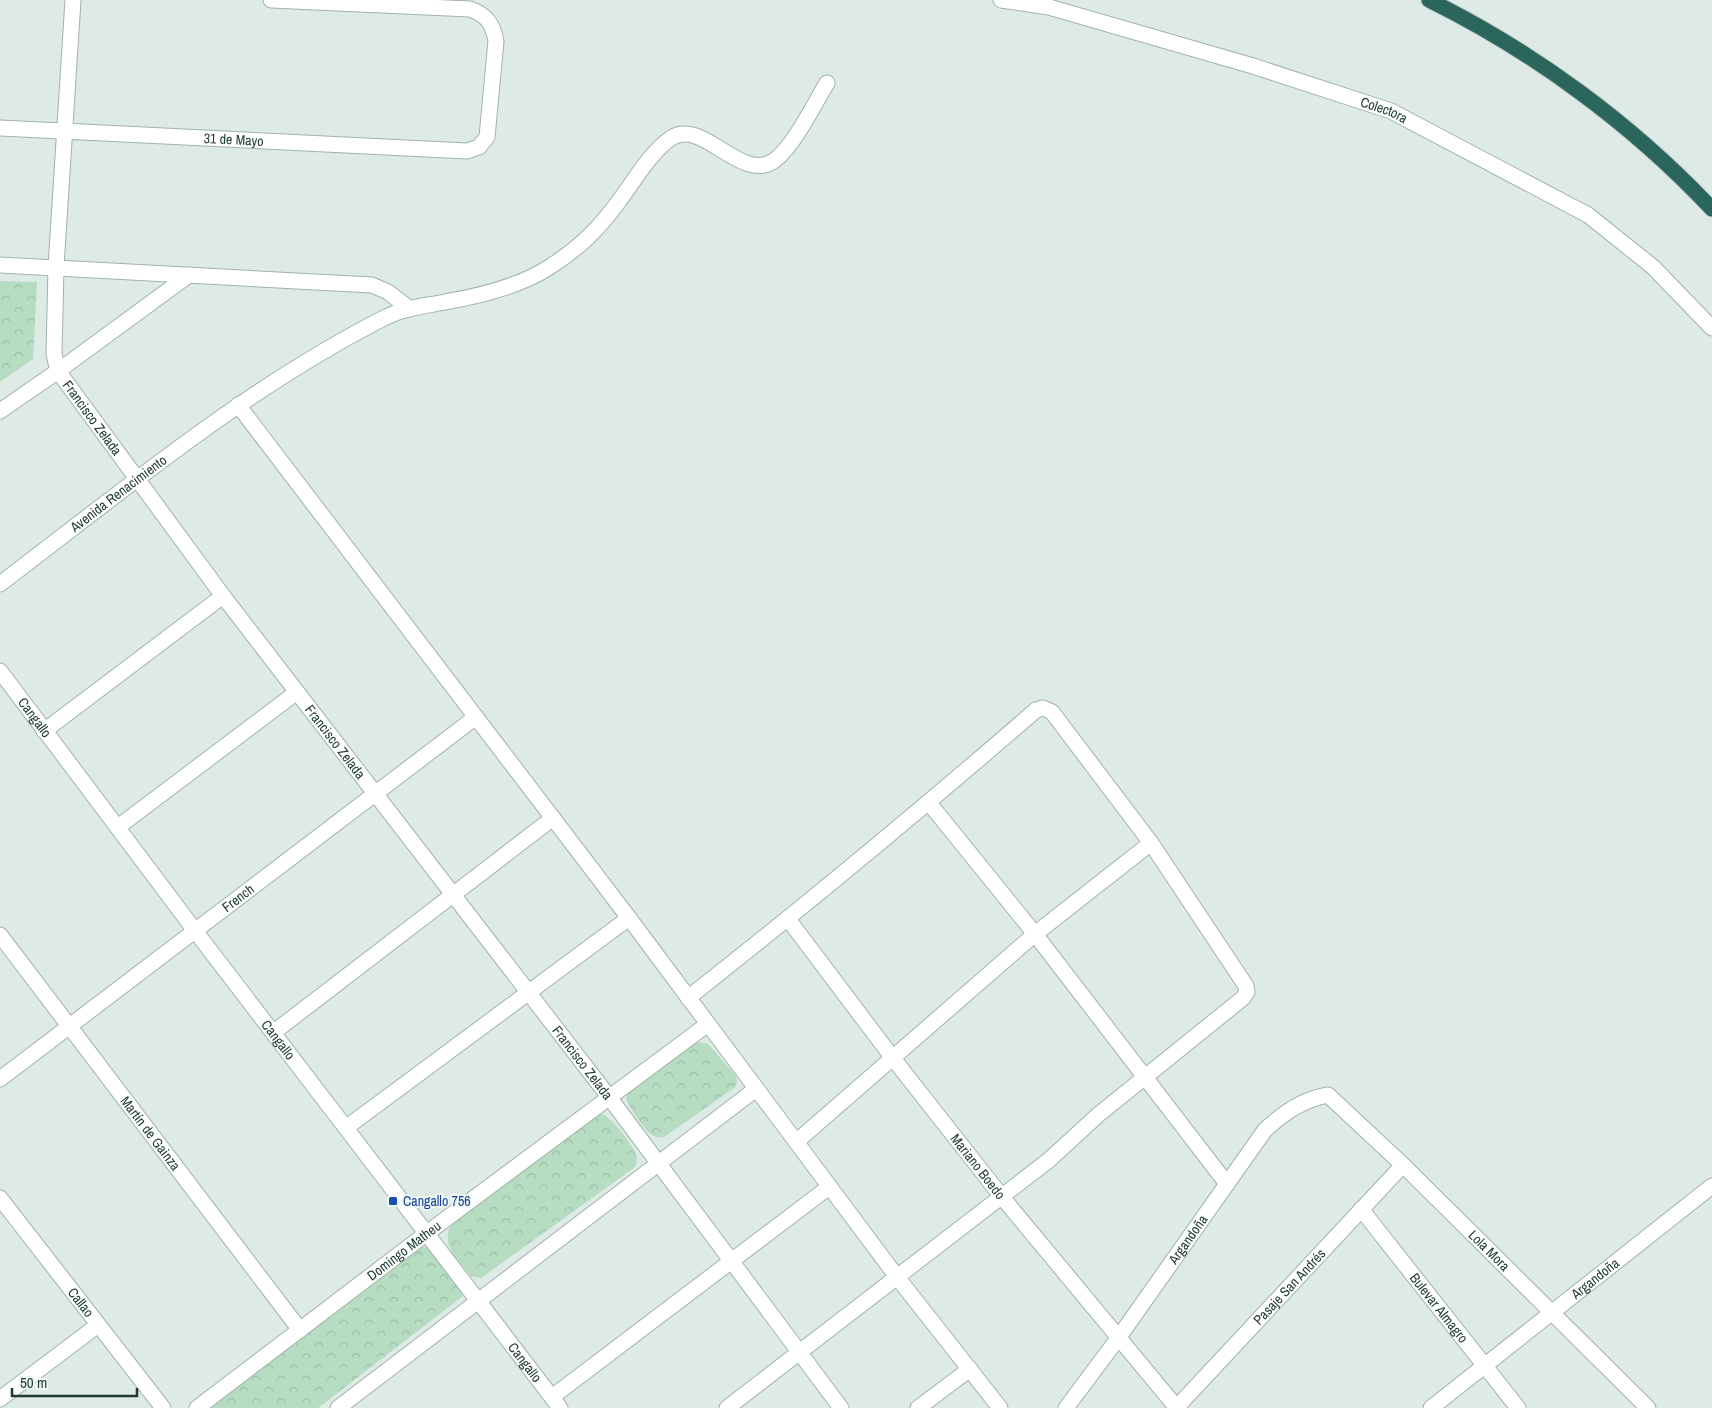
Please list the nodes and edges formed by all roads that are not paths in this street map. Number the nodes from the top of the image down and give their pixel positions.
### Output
1 (73, 0) edge
2 (271, 0) edge
3 (1001, 0) edge
4 (1429, 0) edge
5 (827, 83) dead end
6 (0, 128) edge
7 (66, 131) junction
8 (1712, 209) edge
9 (0, 265) edge
10 (56, 267) junction
11 (189, 275) junction
12 (410, 308) junction
13 (1712, 328) edge
14 (58, 371) junction
15 (238, 404) junction
16 (0, 411) edge
17 (137, 480) junction
18 (0, 584) edge
19 (223, 596) junction
20 (0, 671) edge
21 (297, 692) junction
22 (476, 717) junction
23 (44, 731) junction
24 (376, 793) junction
25 (929, 803) junction
26 (553, 818) junction
27 (118, 827) junction
28 (1151, 843) junction
29 (454, 895) junction
30 (629, 918) junction
31 (788, 919) junction
32 (196, 932) junction
33 (1035, 934) junction
34 (0, 935) edge
35 (529, 993) junction
36 (688, 998) junction
37 (708, 1024) junction
38 (70, 1027) junction
39 (274, 1032) junction
40 (892, 1057) junction
41 (1144, 1077) junction
42 (0, 1079) edge
43 (756, 1089) junction
44 (1328, 1094) joint
45 (609, 1097) junction
46 (347, 1127) junction
47 (796, 1142) junction
48 (658, 1164) junction
49 (1403, 1165) junction
50 (1228, 1184) junction
51 (1712, 1186) edge
52 (829, 1187) junction
53 (1002, 1197) junction
54 (0, 1198) edge
55 (1361, 1209) junction
56 (427, 1233) junction
57 (732, 1261) junction
58 (897, 1277) junction
59 (479, 1300) junction
60 (1552, 1312) junction
61 (98, 1325) junction
62 (300, 1330) junction
63 (1119, 1337) junction
64 (799, 1353) junction
65 (1484, 1366) junction
66 (970, 1369) junction
67 (0, 1399) edge
68 (355, 1403) edge
69 (556, 1403) edge
70 (163, 1408) edge
71 (196, 1408) edge
72 (338, 1408) edge
73 (727, 1408) edge
74 (840, 1408) edge
75 (918, 1408) edge
76 (1000, 1408) edge
77 (1066, 1408) edge
78 (1177, 1408) edge
79 (1431, 1408) edge
80 (1518, 1408) edge
81 (1648, 1408) edge

1 - 7 street, Francisco Zelada
2 - 7 street, 31 de Mayo
3 - 13 street, Colectora
4 - 8 highway
5 - 12 street, Avenida Renacimiento
6 - 7 street, 31 de Mayo
7 - 10 street, Francisco Zelada
9 - 10 street
10 - 11 street
10 - 14 street, Francisco Zelada
11 - 12 street
11 - 14 street
12 - 15 street, Avenida Renacimiento
14 - 16 street
14 - 17 street, Francisco Zelada
15 - 17 street, Avenida Renacimiento
15 - 22 street
17 - 18 street, Avenida Renacimiento
17 - 19 street, Francisco Zelada
19 - 21 street, Francisco Zelada
19 - 23 street
20 - 23 street, Cangallo
21 - 24 street, Francisco Zelada
21 - 27 street
22 - 24 street, French
22 - 26 street
23 - 27 street, Cangallo
24 - 29 street, Francisco Zelada
24 - 32 street, French
25 - 28 street
25 - 31 street
25 - 33 street
26 - 29 street
26 - 30 street
27 - 32 street, Cangallo
28 - 33 street
28 - 41 street
29 - 35 street, Francisco Zelada
29 - 39 street
30 - 35 street
30 - 36 street
31 - 36 street
31 - 40 street, Mariano Boedo
32 - 38 street, French
32 - 39 street, Cangallo
33 - 40 street
33 - 41 street
34 - 38 street, Martín de Gainza
35 - 45 street, Francisco Zelada
35 - 46 street
36 - 37 street
37 - 43 street
37 - 45 street, Domingo Matheu
38 - 42 street, French
38 - 62 street, Martín de Gainza
39 - 46 street, Cangallo
40 - 47 street
40 - 53 street, Mariano Boedo
41 - 50 street
41 - 53 street
43 - 47 street
43 - 48 street
44 - 49 street, Lola Mora
44 - 50 street, Argandoña
45 - 48 street, Francisco Zelada
45 - 56 street, Domingo Matheu
46 - 56 street, Cangallo
47 - 52 street
48 - 57 street, Francisco Zelada
48 - 59 street
49 - 55 street, Pasaje San Andrés
49 - 60 street, Lola Mora
50 - 63 street, Argandoña
51 - 60 street, Argandoña
52 - 57 street
52 - 58 street
53 - 58 street
53 - 63 street, Mariano Boedo
54 - 61 street, Callao
55 - 65 street, Bulevar Almagro
55 - 78 street, Pasaje San Andrés
56 - 59 street, Cangallo
56 - 62 street, Domingo Matheu
57 - 64 street, Francisco Zelada
57 - 69 street
58 - 64 street
58 - 66 street
59 - 68 street
59 - 69 street, Cangallo
60 - 65 street, Argandoña
60 - 81 street, Lola Mora
61 - 67 street
61 - 70 street, Callao
62 - 71 street, Domingo Matheu
63 - 77 street, Argandoña
63 - 78 street, Mariano Boedo
64 - 73 street
64 - 74 street, Francisco Zelada
65 - 79 street, Argandoña
65 - 80 street, Bulevar Almagro
66 - 75 street
66 - 76 street
68 - 72 street

